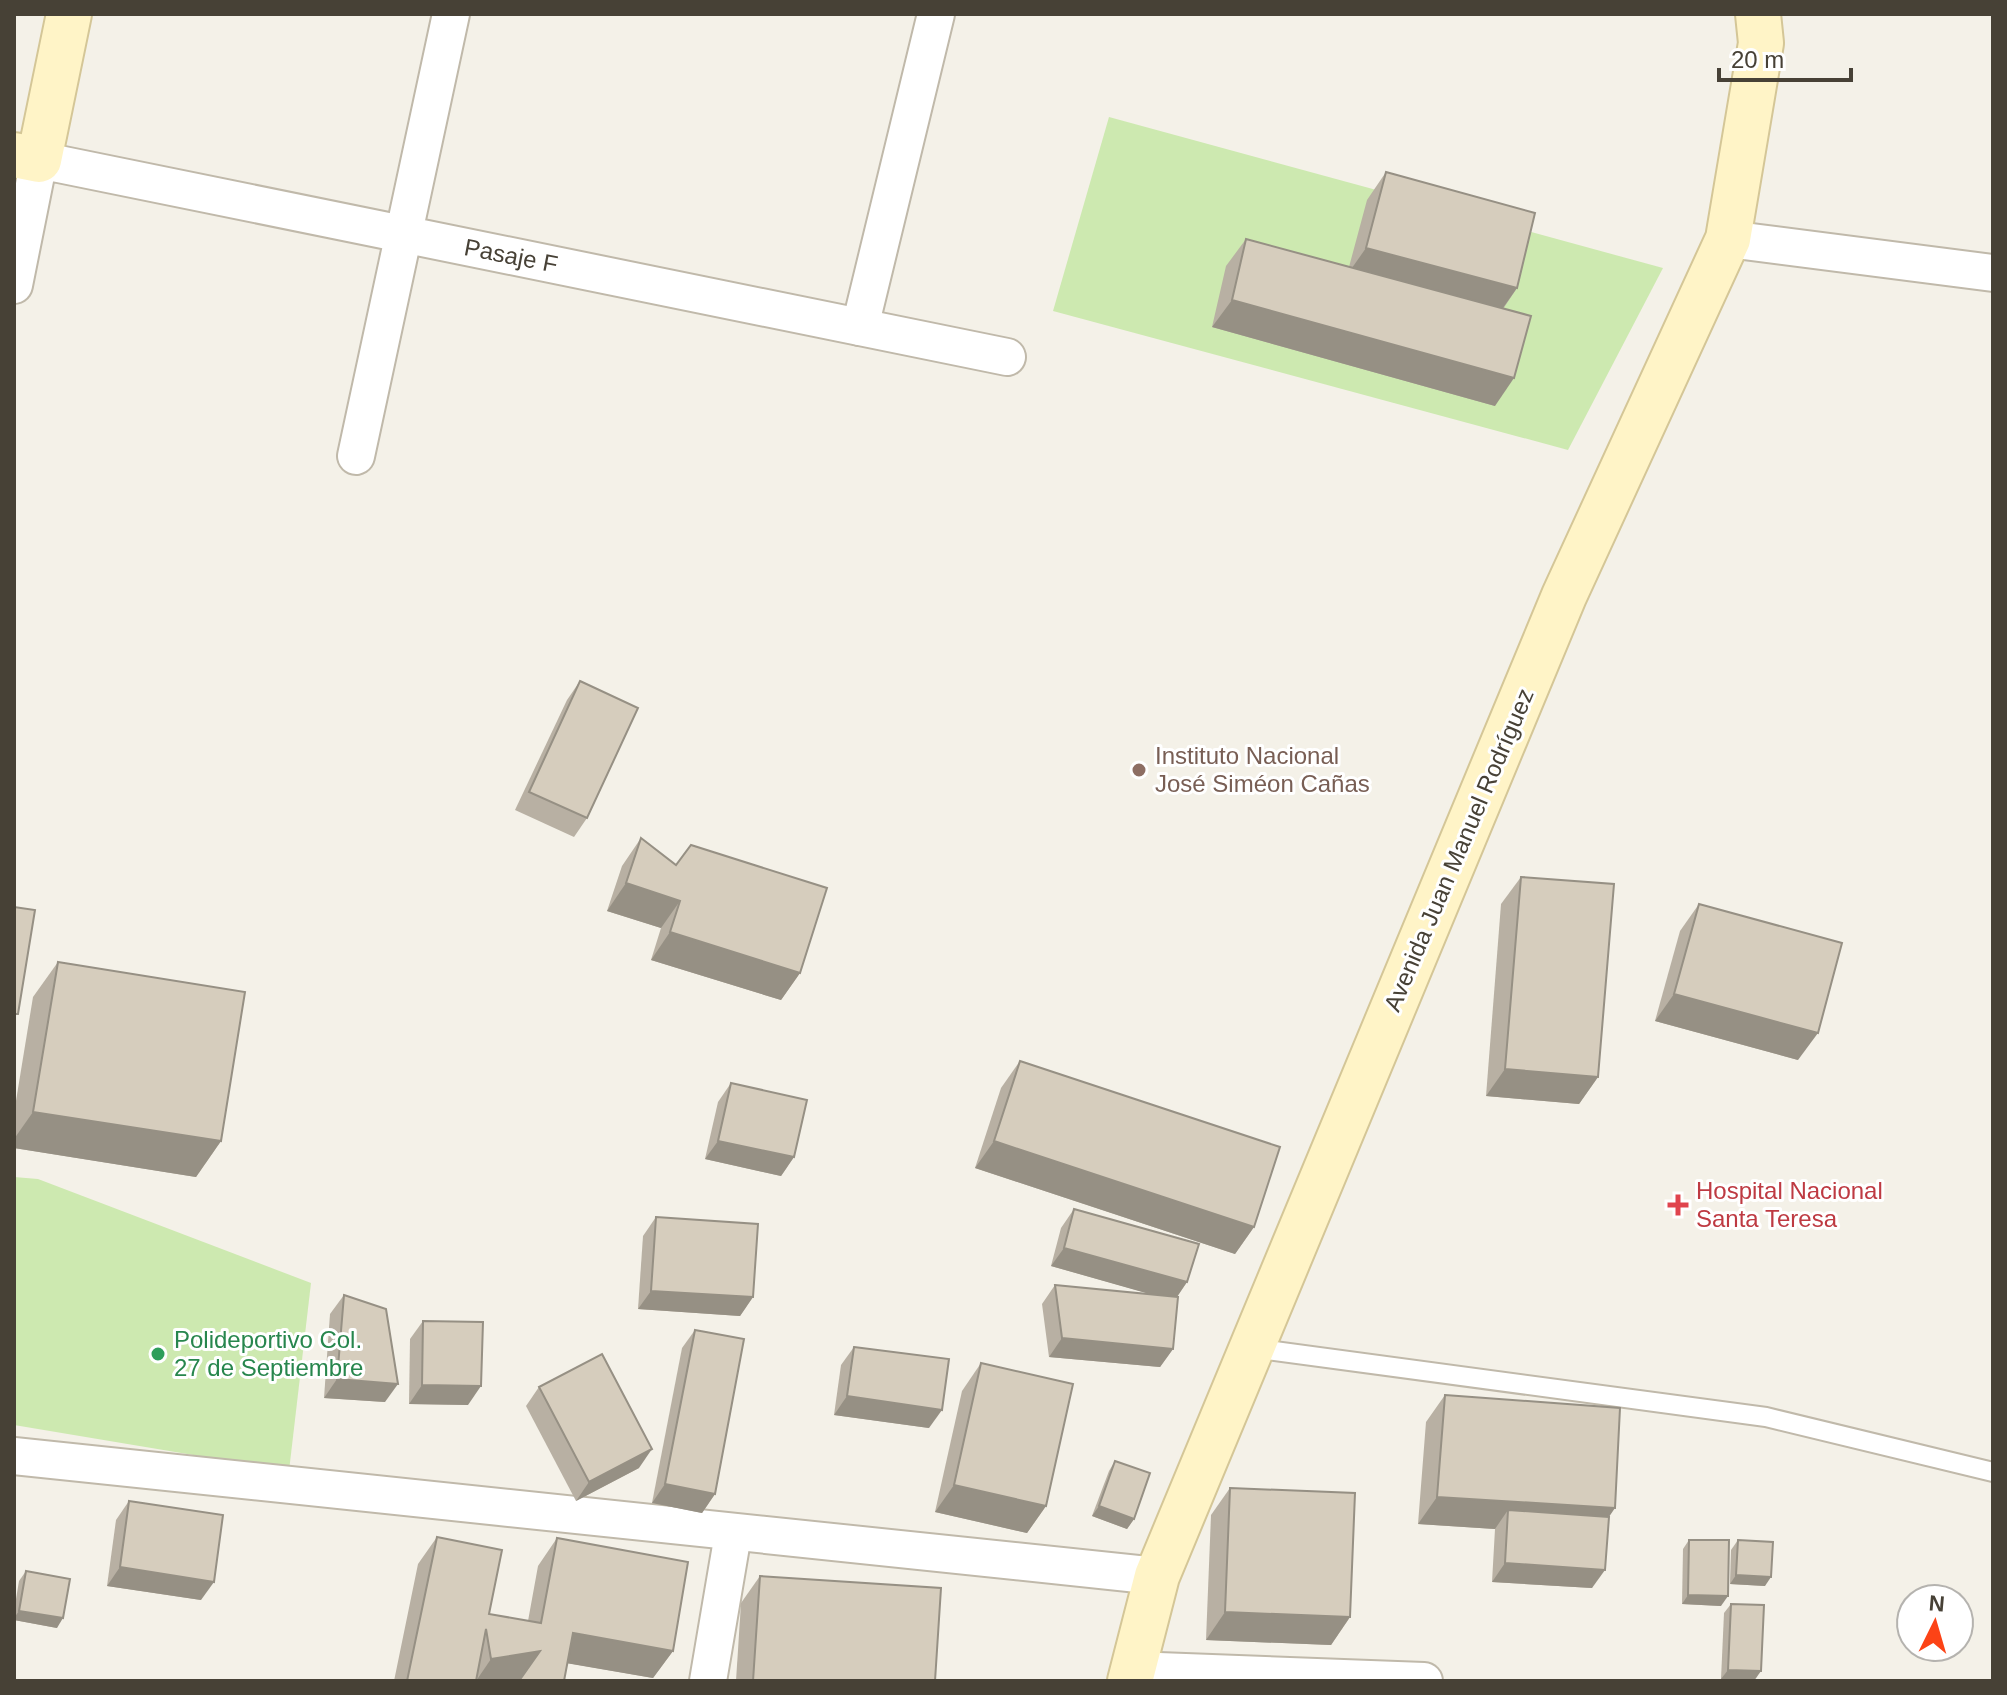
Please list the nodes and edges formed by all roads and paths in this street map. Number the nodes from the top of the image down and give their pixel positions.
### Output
1 (69, 14) edge
2 (451, 14) edge
3 (936, 14) edge
4 (1758, 14) edge
5 (27, 158) edge
6 (403, 234) junction
7 (1728, 239) junction
8 (1993, 273) edge
9 (14, 285) edge
10 (860, 327) junction
11 (1007, 357) dead end
12 (356, 456) dead end
13 (1252, 1348) junction
14 (14, 1456) edge
15 (1993, 1472) edge
16 (733, 1534) junction
17 (1157, 1576) junction
18 (1131, 1676) edge
19 (708, 1681) edge
20 (1424, 1681) edge

1 - 5 street
2 - 6 street
3 - 10 street
4 - 7 street, Avenida Juan Manuel Rodríguez
5 - 6 street, Pasaje F
5 - 9 street
6 - 10 street, Pasaje F
6 - 12 street
7 - 8 street
7 - 13 street, Avenida Juan Manuel Rodríguez
10 - 11 street, Pasaje F
13 - 15 lane
13 - 17 street, Avenida Juan Manuel Rodríguez
14 - 16 street
16 - 17 street
16 - 19 street
17 - 18 street, Avenida Juan Manuel Rodríguez
18 - 20 street

